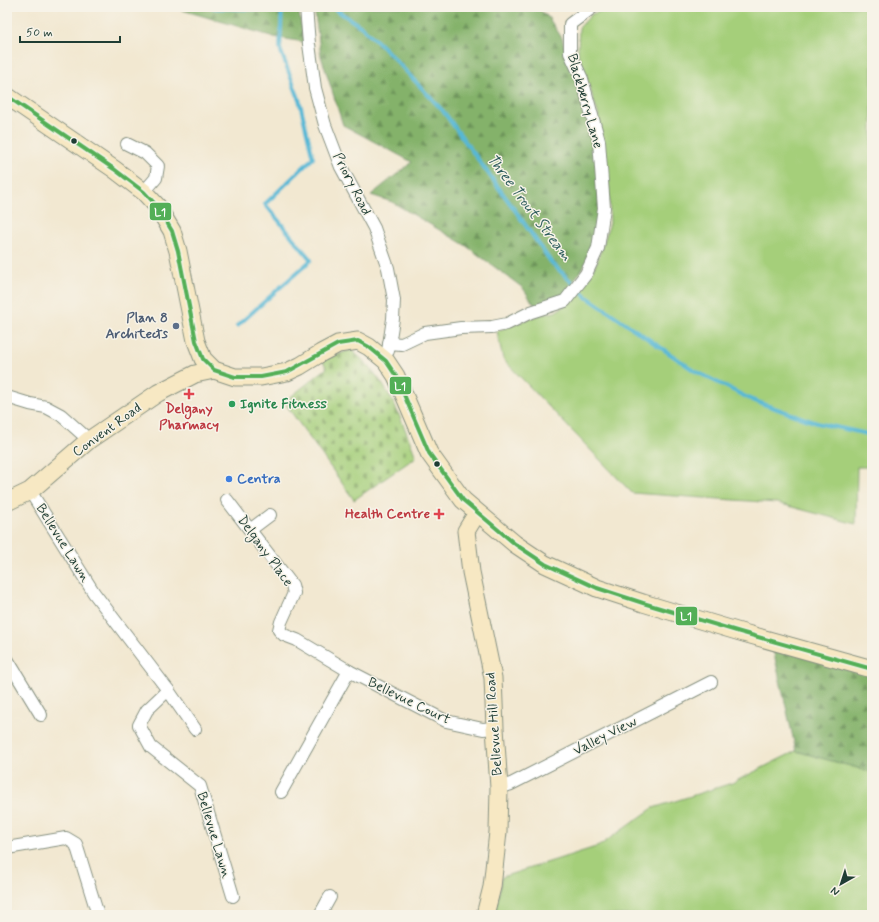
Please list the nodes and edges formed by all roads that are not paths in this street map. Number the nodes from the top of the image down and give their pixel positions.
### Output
1 (593, 7) edge
2 (306, 11) edge
3 (7, 96) edge
4 (127, 144) dead end
5 (144, 192) junction
6 (389, 343) junction
7 (386, 361) junction
8 (214, 370) junction
9 (7, 396) edge
10 (89, 440) junction
11 (30, 491) junction
12 (227, 500) dead end
13 (7, 502) edge
14 (477, 513) junction
15 (270, 515) dead end
16 (250, 530) junction
17 (297, 640) joint
18 (7, 659) edge
19 (872, 669) edge
20 (349, 671) junction
21 (711, 682) dead end
22 (168, 690) junction
23 (41, 715) dead end
24 (495, 728) junction
25 (195, 729) dead end
26 (499, 788) junction
27 (281, 792) dead end
28 (7, 848) edge
29 (233, 896) dead end
30 (330, 896) dead end
31 (98, 915) edge
32 (320, 915) edge
33 (485, 915) edge

1 - 6 street, Blackberry Lane
2 - 6 street, Priory Road
3 - 5 main road
4 - 5 street
5 - 8 main road
6 - 7 street, Priory Road
7 - 8 main road
7 - 14 main road
8 - 10 main road, Convent Road
9 - 10 street
10 - 11 main road, Convent Road
11 - 13 main road, Convent Road
11 - 22 street, Bellevue Lawn
12 - 16 street, Delgany Place
14 - 19 main road
14 - 24 main road, Bellevue Hill Road
15 - 16 street
16 - 17 street, Delgany Place
17 - 20 street, Bellevue Court
18 - 23 street
20 - 24 street, Bellevue Court
20 - 27 street
21 - 26 street, Valley View
22 - 25 street, Bellevue Lawn
22 - 29 street, Bellevue Lawn
24 - 26 main road, Bellevue Hill Road
26 - 33 main road, Bellevue Hill Road
28 - 31 street
30 - 32 street

